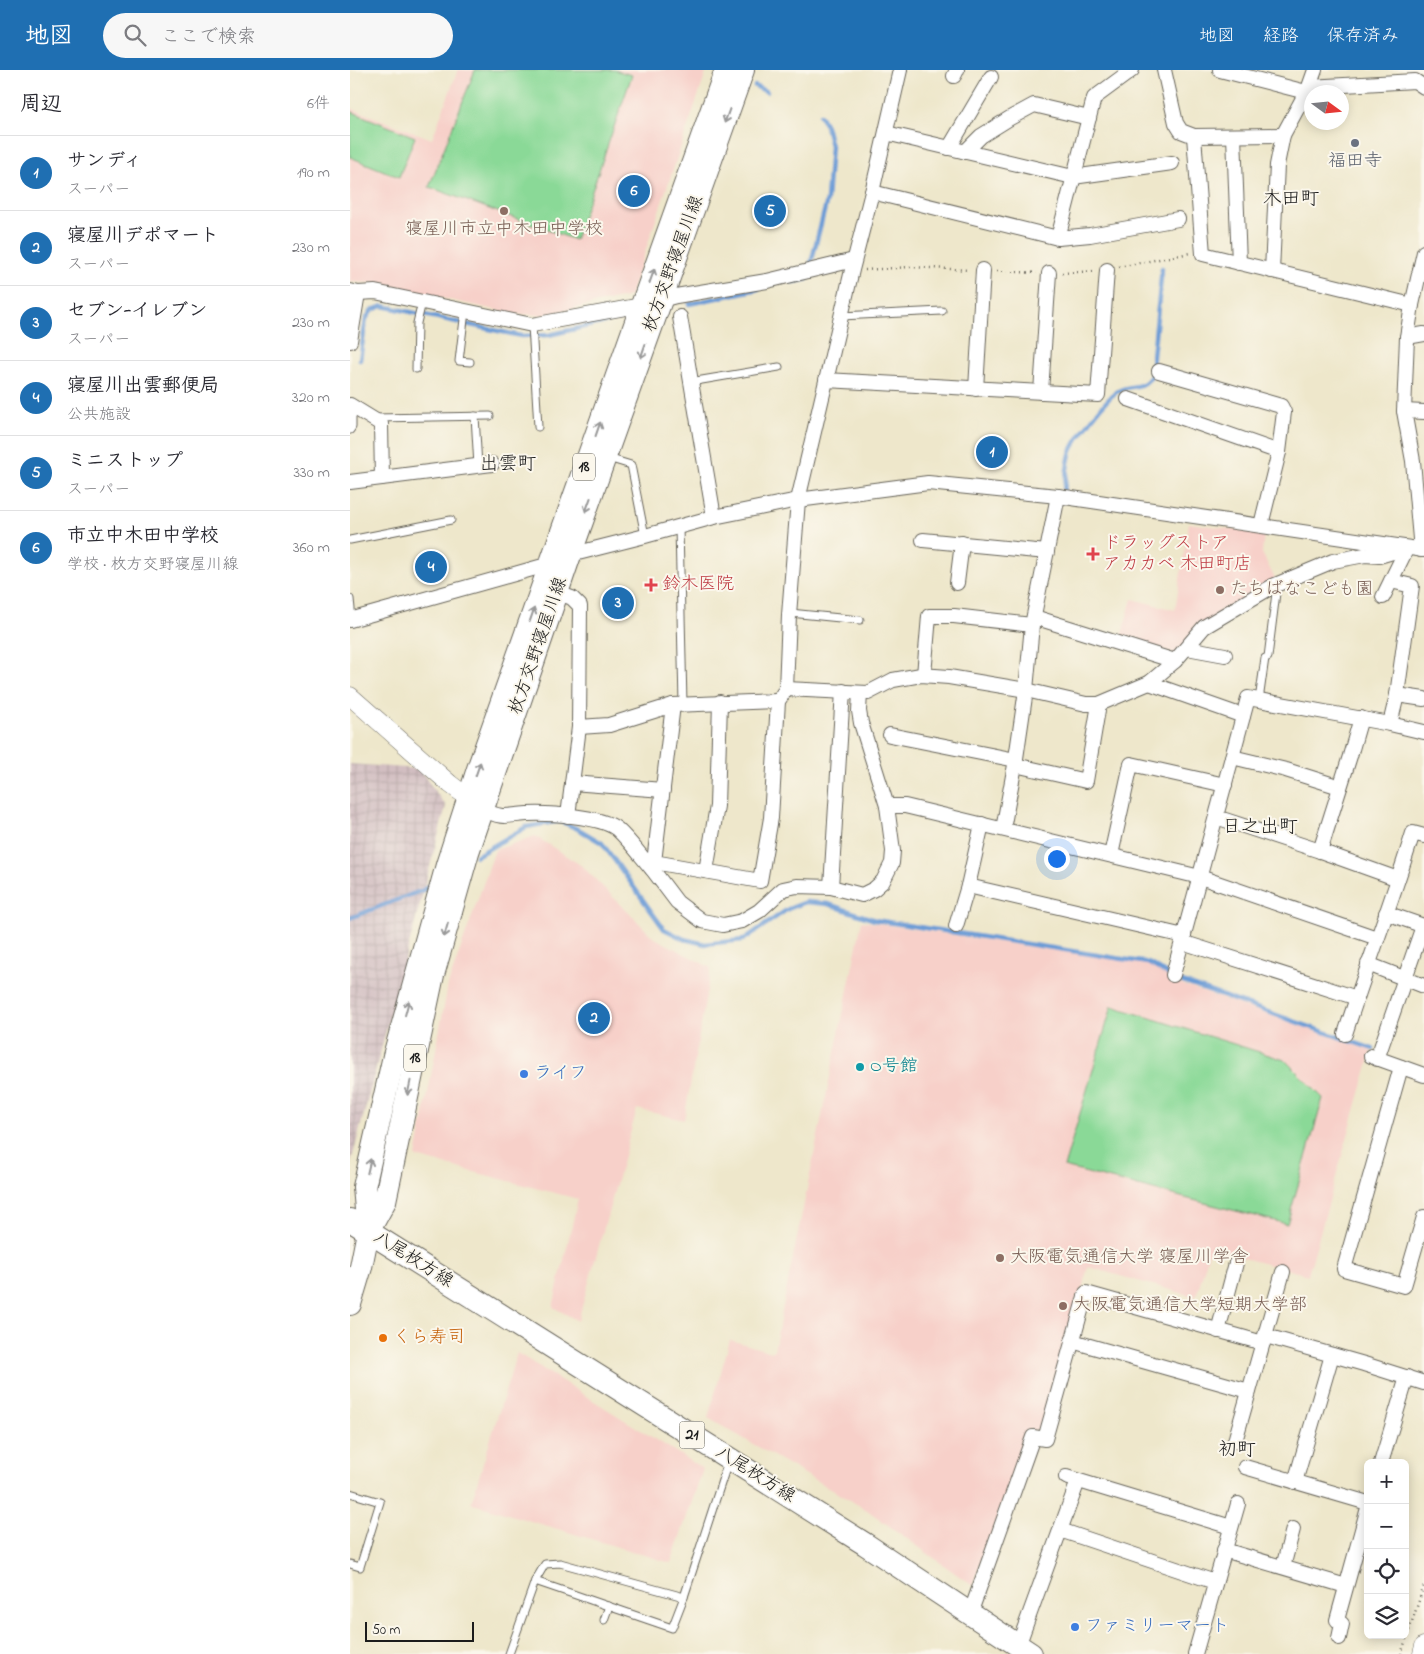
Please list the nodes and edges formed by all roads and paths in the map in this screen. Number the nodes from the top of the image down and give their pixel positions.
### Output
1 (726, 70) edge
2 (743, 70) edge
3 (900, 70) edge
4 (1132, 70) edge
5 (1164, 70) edge
6 (1220, 70) edge
7 (1315, 70) edge
8 (991, 76) dead end
9 (1359, 77) edge
10 (1310, 85) edge
11 (1328, 85) edge
12 (1424, 87) edge
13 (1304, 89) edge
14 (1304, 97) edge
15 (1089, 118) junction
16 (886, 133) junction
17 (1283, 135) junction
18 (1194, 136) junction
19 (1234, 136) junction
20 (949, 148) junction
21 (965, 152) junction
22 (1172, 163) dead end
23 (1073, 177) junction
24 (872, 192) junction
25 (1178, 219) dead end
26 (1058, 238) junction
27 (1424, 252) edge
28 (1204, 254) junction
29 (1239, 263) junction
30 (853, 265) junction
31 (983, 270) junction
32 (1107, 270) junction
33 (1272, 270) junction
34 (1049, 273) junction
35 (354, 292) edge
36 (651, 302) junction
37 (421, 305) junction
38 (1412, 305) junction
39 (942, 311) dead end
40 (464, 316) junction
41 (841, 316) junction
42 (680, 317) dead end
43 (532, 329) junction
44 (1424, 334) edge
45 (1407, 338) junction
46 (350, 341) edge
47 (470, 362) dead end
48 (779, 367) dead end
49 (416, 369) dead end
50 (1159, 371) dead end
51 (826, 380) junction
52 (690, 382) junction
53 (976, 389) junction
54 (1040, 392) junction
55 (1128, 398) dead end
56 (351, 406) edge
57 (1404, 411) junction
58 (1424, 412) edge
59 (476, 416) junction
60 (490, 416) dead end
61 (372, 418) junction
62 (538, 427) dead end
63 (350, 430) edge
64 (1279, 452) junction
65 (606, 457) junction
66 (485, 465) joint
67 (382, 478) junction
68 (350, 482) edge
69 (1058, 496) junction
70 (798, 500) junction
71 (714, 516) junction
72 (451, 520) dead end
73 (1261, 525) junction
74 (679, 527) junction
75 (645, 536) junction
76 (350, 540) edge
77 (923, 540) dead end
78 (962, 543) junction
79 (1417, 549) edge
80 (1047, 552) junction
81 (560, 559) junction
82 (1391, 581) junction
83 (957, 583) dead end
84 (1277, 585) junction
85 (558, 593) junction
86 (1383, 597) dead end
87 (350, 599) edge
88 (790, 613) junction
89 (351, 619) edge
90 (860, 620) dead end
91 (1033, 621) junction
92 (1187, 648) junction
93 (1225, 655) dead end
94 (1175, 661) junction
95 (924, 675) junction
96 (1149, 683) junction
97 (786, 689) junction
98 (1026, 690) junction
99 (843, 691) junction
100 (860, 693) junction
101 (1397, 695) junction
102 (350, 696) edge
103 (1424, 699) edge
104 (1259, 700) junction
105 (778, 701) junction
106 (720, 702) junction
107 (678, 704) junction
108 (1098, 704) junction
109 (1243, 716) junction
110 (1361, 718) junction
111 (1390, 724) junction
112 (579, 727) junction
113 (1424, 732) edge
114 (890, 735) dead end
115 (1232, 757) junction
116 (1016, 763) junction
117 (572, 783) junction
118 (1225, 785) junction
119 (1340, 787) junction
120 (662, 790) junction
121 (476, 804) junction
122 (887, 806) junction
123 (568, 816) junction
124 (1216, 817) junction
125 (982, 824) junction
126 (1003, 829) junction
127 (1424, 836) edge
128 (1320, 851) junction
129 (1111, 855) junction
130 (653, 866) junction
131 (706, 871) junction
132 (453, 874) junction
133 (1200, 877) junction
134 (1398, 879) junction
135 (968, 886) junction
136 (832, 887) junction
137 (1386, 913) junction
138 (956, 926) dead end
139 (1423, 926) edge
140 (1377, 938) junction
141 (1183, 939) junction
142 (1368, 964) junction
143 (1173, 975) dead end
144 (1405, 978) junction
145 (1424, 986) edge
146 (1357, 998) junction
147 (1345, 1034) dead end
148 (1401, 1067) junction
149 (1424, 1075) edge
150 (1424, 1217) edge
151 (359, 1226) edge
152 (1236, 1262) dead end
153 (1283, 1272) dead end
154 (350, 1304) edge
155 (1218, 1331) junction
156 (1264, 1339) junction
157 (1072, 1341) junction
158 (1332, 1354) junction
159 (1407, 1378) junction
160 (1424, 1383) edge
161 (1250, 1391) junction
162 (1235, 1441) dead end
163 (729, 1459) junction
164 (1382, 1459) edge
165 (1245, 1467) dead end
166 (1295, 1482) junction
167 (350, 1493) edge
168 (1364, 1501) edge
169 (1238, 1504) dead end
170 (1364, 1522) edge
171 (1231, 1527) junction
172 (1293, 1529) dead end
173 (1060, 1530) junction
174 (1224, 1550) junction
175 (350, 1564) edge
176 (1283, 1567) junction
177 (535, 1581) junction
178 (1215, 1582) junction
179 (1346, 1586) junction
180 (1424, 1586) edge
181 (684, 1597) junction
182 (609, 1606) junction
183 (970, 1614) junction
184 (604, 1620) dead end
185 (1339, 1638) dead end
186 (1424, 1646) edge
187 (1025, 1650) edge
188 (510, 1654) edge
189 (1195, 1654) edge
190 (1401, 1654) edge
191 (1422, 1654) edge

36 -> 1 main road, 枚方交野寝屋川線 / 18
2 -> 36 main road, 枚方交野寝屋川線 / 18
3 - 16 street
4 - 15 street
5 - 18 street
6 - 13 street
7 - 10 street
8 - 20 street
9 - 11 street
9 - 12 street
14 - 17 street
15 - 21 street
15 - 23 street
16 - 20 street
16 - 24 street
17 - 19 street
17 - 33 street
18 - 19 street
18 - 28 street
19 - 29 street
20 - 21 street
21 - 23 street
22 - 23 street
23 - 26 street
24 - 26 street
24 - 30 street
25 - 26 street
27 - 38 street
28 - 29 street
28 - 32 path
29 - 33 street
30 - 31 path
30 - 36 street
30 - 41 street
31 - 34 path
31 - 53 street
32 - 34 path
32 - 54 street
33 - 38 street
34 - 54 street
35 - 37 street
35 - 46 street
36 - 43 street
36 -> 65 main road, 枚方交野寝屋川線 / 18
81 -> 36 main road, 枚方交野寝屋川線 / 18
37 - 40 street
37 - 49 lane
38 - 45 street
39 - 41 lane
40 - 43 street
40 - 47 lane
41 - 51 street
42 - 52 street
43 - 62 lane
44 - 45 street
45 - 57 street
48 - 52 lane
50 - 64 street
51 - 53 street
51 - 70 street
52 - 71 street
53 - 54 street
55 - 64 street
56 - 61 street
56 - 63 lane
57 - 58 street
57 - 79 street
59 - 60 lane
59 - 61 lane
59 - 66 lane
61 - 67 street
64 - 73 street
65 - 75 lane
65 -> 81 main road, 枚方交野寝屋川線 / 18
66 - 67 street
67 - 68 street
69 - 70 street
69 - 73 street
69 - 80 street
70 - 71 street
70 - 88 street
71 - 74 street
72 - 76 lane
73 - 79 street
74 - 75 street
74 - 107 lane
75 - 81 street
77 - 78 street
78 - 80 street
78 - 83 street
79 - 82 street
79 - 84 street
80 - 91 street
81 - 85 main road, 枚方交野寝屋川線 / 18
81 - 89 street
121 -> 81 main road, 枚方交野寝屋川線 / 18
82 - 86 street
82 - 101 street
84 - 92 street
84 - 104 lane
85 - 112 street
85 - 121 main road, 枚方交野寝屋川線 / 18
87 - 89 lane
88 - 90 lane
88 - 97 street
91 - 94 street
91 - 95 street
91 - 98 street
92 - 93 street
92 - 94 street
94 - 96 street
95 - 98 street
95 - 100 street
96 - 108 street
96 - 109 street
97 - 99 street
97 - 105 street
98 - 108 street
98 - 116 street
99 - 100 street
99 - 136 street
100 - 122 street
101 - 103 street
101 - 111 street
102 - 121 street
104 - 109 street
104 - 110 street
105 - 106 street
105 - 131 street
106 - 107 street
106 - 131 street
107 - 112 street
107 - 120 street
108 - 116 street
109 - 115 street
110 - 111 street
110 - 119 street
111 - 113 street
112 - 117 street
114 - 116 street
115 - 118 street
115 - 119 street
116 - 126 street
117 - 120 street
117 - 123 street
118 - 124 street
118 - 129 street
119 - 128 street
120 - 130 street
121 - 123 street
121 - 132 main road, 枚方交野寝屋川線 / 18
121 - 132 main road, 枚方交野寝屋川線 / 18
122 - 125 street
122 - 136 street
123 - 130 street
124 - 128 street
124 - 133 street
125 - 126 street
125 - 135 street
126 - 129 street
127 - 134 street
128 - 134 street
129 - 133 street
130 - 131 street
130 - 136 street
151 -> 132 main road, 枚方交野寝屋川線 / 18
132 -> 151 main road, 枚方交野寝屋川線 / 18
133 - 140 street
133 - 141 street
134 - 137 street
135 - 138 street
135 - 141 street
137 - 139 street
137 - 140 street
139 - 144 street
140 - 142 street
141 - 143 street
141 - 146 street
142 - 144 street
142 - 146 street
144 - 145 street
144 - 148 street
146 - 147 street
148 - 149 street
148 - 150 street
151 - 154 main road, 枚方交野寝屋川線 / 18
151 - 163 main road, 八尾枚方線 / 21
152 - 155 street
153 - 156 street
155 - 156 street
155 - 157 street
156 - 158 street
156 - 161 street
157 - 161 street
157 - 183 street
158 - 159 street
158 - 166 street
159 - 160 street
159 - 164 street
161 - 162 street
163 - 181 lane
163 - 183 main road, 八尾枚方線 / 21
165 - 166 street
166 - 168 street
167 - 175 lane
169 - 171 street
170 - 179 street
171 - 173 street
171 - 174 street
172 - 176 street
173 - 178 street
173 - 187 street
174 - 176 street
174 - 178 street
176 - 179 street
177 - 181 lane
177 - 182 lane
177 - 188 lane
178 - 189 street
179 - 185 street
180 - 190 path
181 - 182 lane
182 - 184 lane
183 - 187 main road, 八尾枚方線 / 21
186 - 191 street

